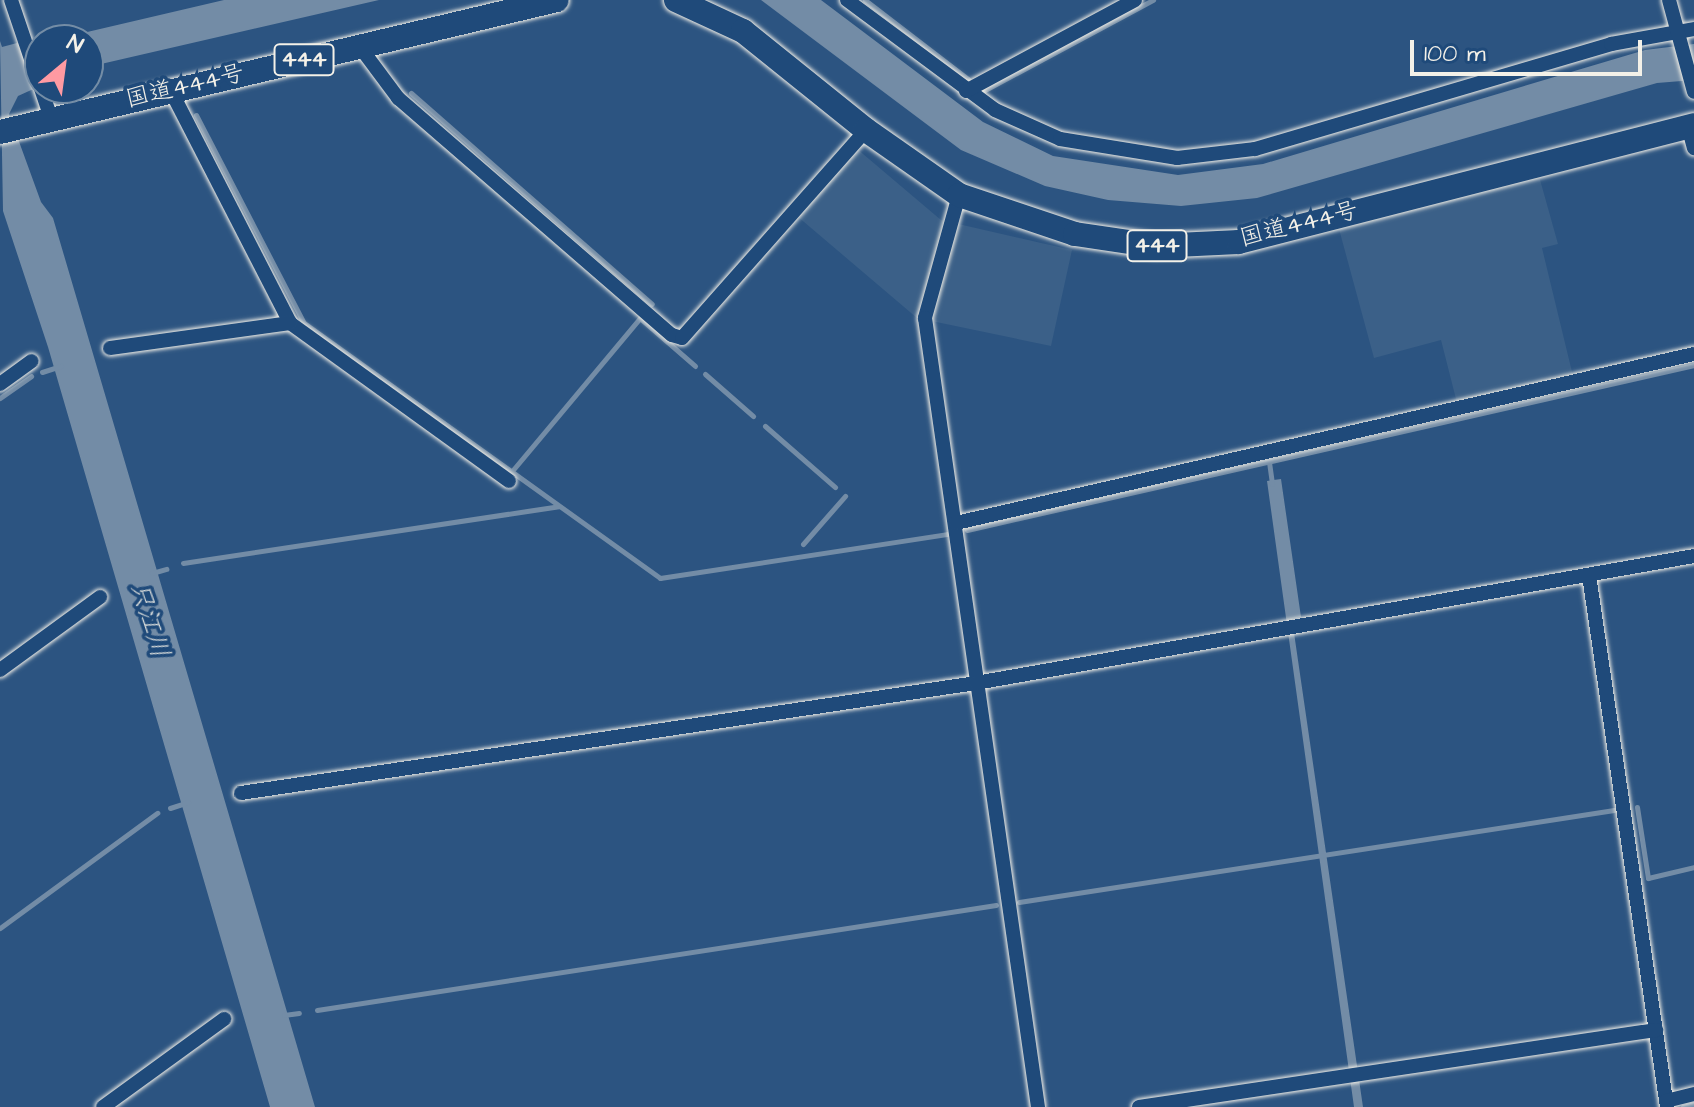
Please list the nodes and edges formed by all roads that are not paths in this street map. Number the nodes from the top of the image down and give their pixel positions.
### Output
1 (11, 0) edge
2 (557, 0) edge
3 (847, 0) edge
4 (1135, 0) edge
5 (1669, 0) edge
6 (689, 2) edge
7 (1694, 29) edge
8 (1677, 30) junction
9 (360, 47) junction
10 (171, 91) junction
11 (966, 91) junction
12 (1694, 92) edge
13 (51, 118) junction
14 (866, 130) junction
15 (0, 132) edge
16 (1692, 133) edge
17 (959, 195) junction
18 (290, 323) junction
19 (110, 348) dead end
20 (1694, 354) edge
21 (32, 361) dead end
22 (0, 384) edge
23 (509, 481) dead end
24 (956, 523) junction
25 (1694, 556) edge
26 (1589, 575) junction
27 (100, 597) dead end
28 (0, 670) edge
29 (976, 683) junction
30 (241, 793) dead end
31 (224, 1019) dead end
32 (1656, 1030) junction
33 (1694, 1094) edge
34 (1666, 1104) edge
35 (103, 1107) edge
36 (1038, 1107) edge
37 (1139, 1107) edge

1 - 13 street
2 - 9 highway, 国道444号 / 444
3 - 11 street
4 - 11 street
5 - 8 street
6 - 14 highway, 国道444号 / 444
7 - 8 street
8 - 11 street
8 - 12 street
9 - 10 highway, 国道444号 / 444
9 - 14 street
10 - 13 highway, 国道444号 / 444
10 - 18 street
13 - 15 highway, 国道444号 / 444
14 - 17 highway, 国道444号 / 444
16 - 17 highway, 国道444号 / 444
17 - 24 street
18 - 19 street
18 - 23 street
20 - 24 street
21 - 22 street
24 - 29 street
25 - 26 street
26 - 29 street
26 - 32 street
27 - 28 street
29 - 30 street
29 - 36 street
31 - 35 street
32 - 34 street
32 - 37 street
33 - 34 street

